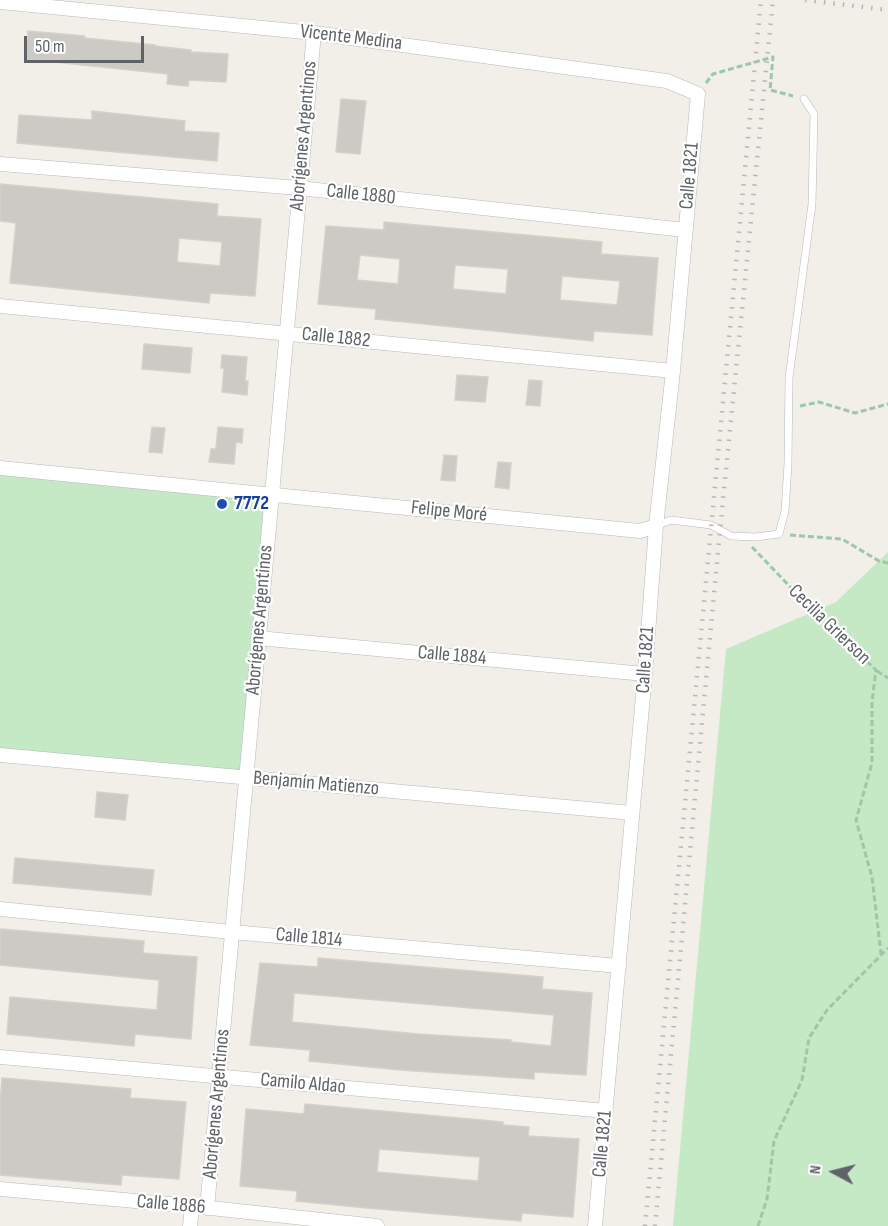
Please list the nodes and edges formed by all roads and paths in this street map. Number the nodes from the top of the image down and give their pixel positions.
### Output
1 (0, 2) edge
2 (314, 33) junction
3 (698, 93) junction
4 (804, 99) joint
5 (0, 164) edge
6 (299, 188) junction
7 (685, 230) junction
8 (0, 306) edge
9 (286, 333) junction
10 (673, 371) junction
11 (888, 404) edge
12 (789, 409) junction
13 (0, 468) edge
14 (271, 495) junction
15 (656, 525) junction
16 (779, 534) junction
17 (747, 537) junction
18 (888, 563) edge
19 (258, 638) junction
20 (876, 670) junction
21 (645, 674) junction
22 (888, 678) edge
23 (0, 755) edge
24 (246, 778) junction
25 (632, 813) junction
26 (0, 909) edge
27 (232, 932) junction
28 (888, 948) edge
29 (881, 954) junction
30 (619, 966) junction
31 (0, 1057) edge
32 (219, 1076) junction
33 (606, 1111) junction
34 (0, 1189) edge
35 (192, 1206) junction
36 (207, 1208) junction
37 (190, 1226) edge
38 (377, 1226) edge
39 (595, 1226) edge
40 (758, 1226) edge

1 - 2 street, Vicente Medina
2 - 3 street, Vicente Medina
2 - 6 street, Aborígenes Argentinos
3 - 4 path
3 - 7 street, Calle 1821
4 - 12 lane
5 - 6 street, Calle 1880
6 - 7 street, Calle 1880
6 - 9 street, Aborígenes Argentinos
7 - 10 street, Calle 1821
8 - 9 street, Calle 1882
9 - 10 street, Calle 1882
9 - 14 street, Aborígenes Argentinos
10 - 15 street, Calle 1821
11 - 12 path
12 - 16 lane
13 - 14 street, Felipe Moré
14 - 15 street, Felipe Moré
14 - 19 street, Aborígenes Argentinos
15 - 17 lane, Felipe Moré
15 - 21 street, Calle 1821
16 - 17 lane, Felipe Moré
16 - 18 path
17 - 20 path, Cecilia Grierson
19 - 21 street, Calle 1884
19 - 24 street, Aborígenes Argentinos
20 - 22 path
20 - 29 path, Cecilia Grierson
21 - 25 street, Calle 1821
23 - 24 street, Benjamín Matienzo
24 - 25 street, Benjamín Matienzo
24 - 27 street, Aborígenes Argentinos
25 - 30 street, Calle 1821
26 - 27 street, Calle 1814
27 - 30 street, Calle 1814
27 - 32 street, Aborígenes Argentinos
28 - 29 path
29 - 40 path
30 - 33 street, Calle 1821
31 - 32 street, Camilo Aldao
32 - 33 street, Camilo Aldao
32 - 36 street, Aborígenes Argentinos
33 - 39 street, Calle 1821
34 - 35 street, Calle 1886
35 - 36 street, Calle 1886
35 - 37 street, Aborígenes Argentinos
36 - 38 street, Calle 1886

